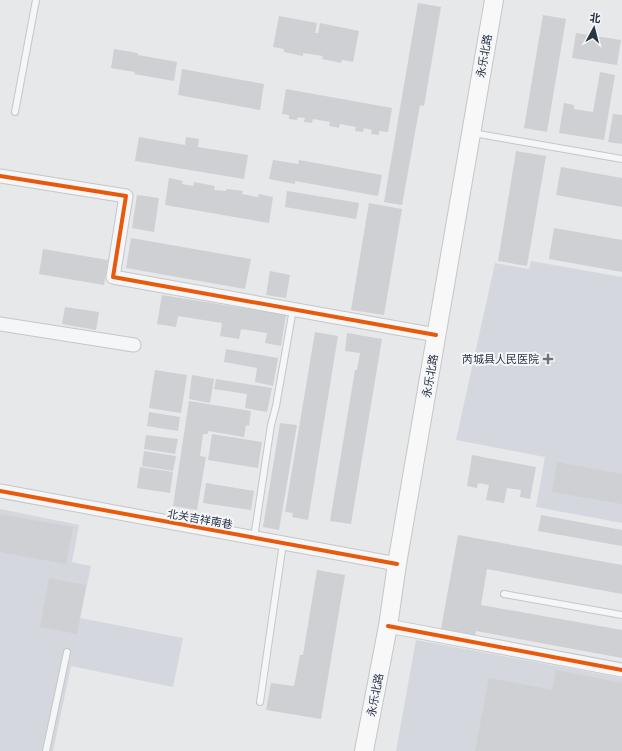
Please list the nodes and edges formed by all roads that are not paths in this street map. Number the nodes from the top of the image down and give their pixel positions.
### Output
1 (36, 0) edge
2 (494, 0) edge
3 (15, 112) dead end
4 (471, 133) junction
5 (622, 159) edge
6 (0, 176) edge
7 (293, 309) junction
8 (0, 324) edge
9 (436, 335) junction
10 (134, 345) dead end
11 (0, 491) edge
12 (254, 538) junction
13 (283, 543) junction
14 (397, 564) junction
15 (504, 594) dead end
16 (622, 616) edge
17 (388, 626) junction
18 (67, 652) dead end
19 (622, 670) edge
20 (260, 702) dead end
21 (46, 751) edge
22 (364, 751) edge

1 - 3 lane
2 - 4 main road, 永乐北路
4 - 5 lane
4 - 9 main road, 永乐北路
6 - 7 street
7 - 9 street
7 - 12 lane
8 - 10 street
9 - 14 main road, 永乐北路
11 - 12 street, 北关吉祥南巷
12 - 13 street, 北关吉祥南巷
13 - 14 street, 北关吉祥南巷
13 - 20 lane
14 - 17 main road, 永乐北路
15 - 16 lane
17 - 19 street
17 - 22 main road, 永乐北路
18 - 21 lane

